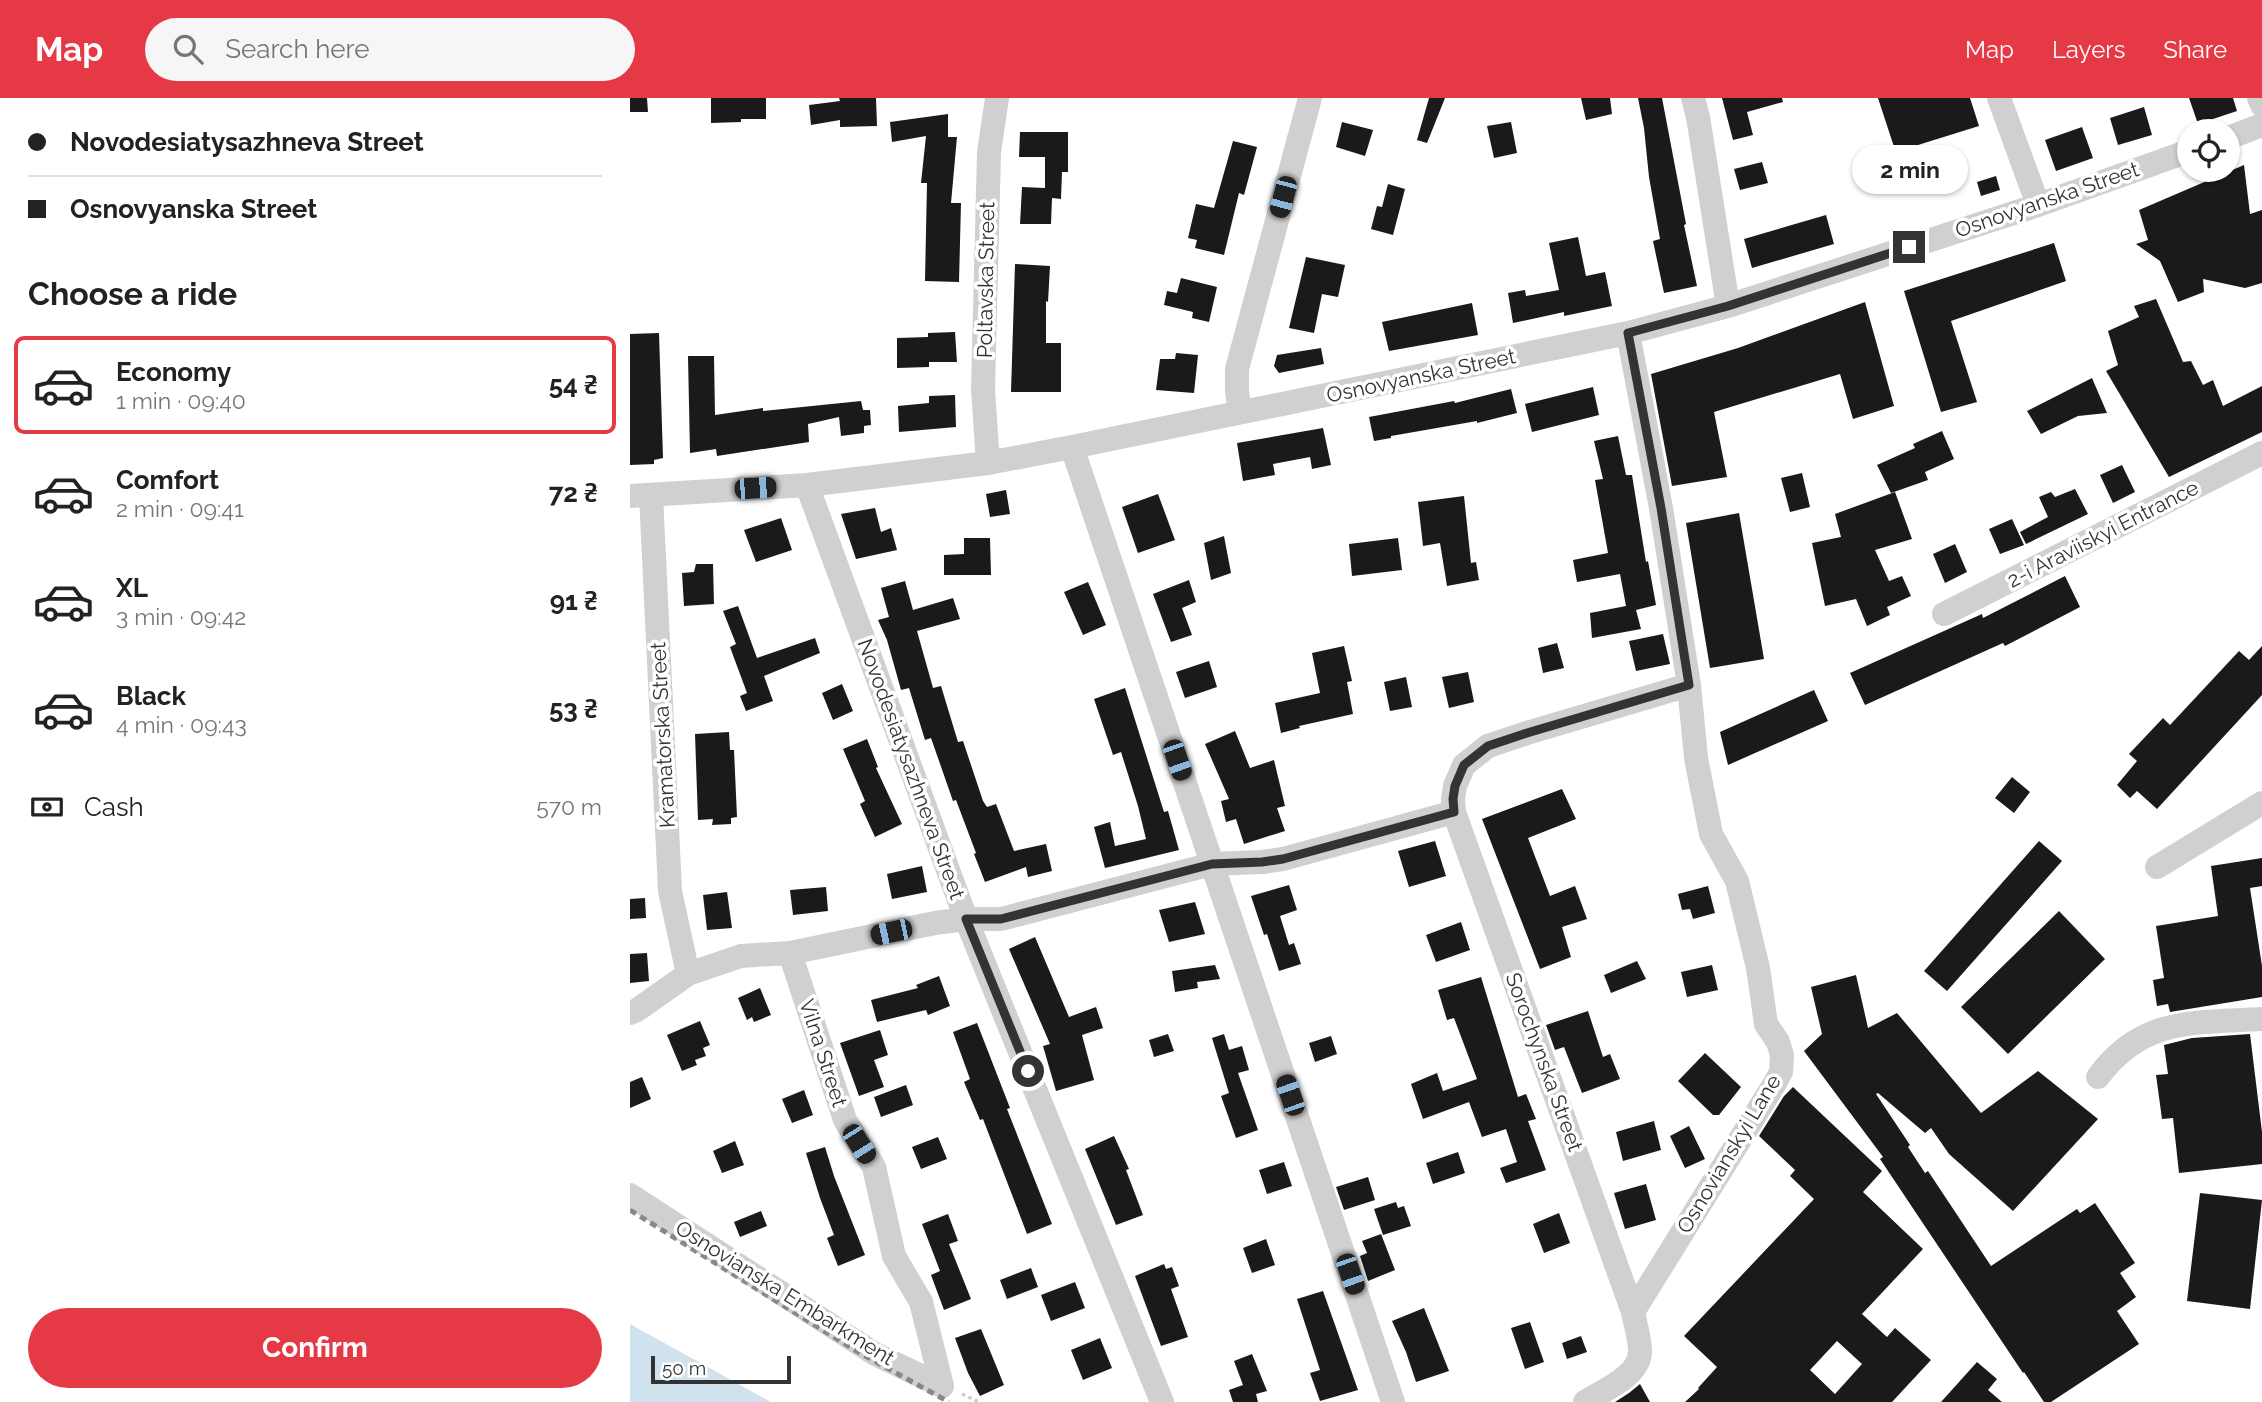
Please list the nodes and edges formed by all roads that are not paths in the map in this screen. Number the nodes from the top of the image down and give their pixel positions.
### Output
1 (997, 98) edge
2 (1310, 98) edge
3 (1693, 98) edge
4 (1999, 98) edge
5 (2259, 98) edge
6 (2262, 105) edge
7 (2262, 125) edge
8 (2240, 133) edge
9 (2177, 155) edge
10 (2038, 205) junction
11 (1728, 306) junction
12 (1628, 333) junction
13 (1240, 412) junction
14 (1072, 447) junction
15 (2262, 453) edge
16 (988, 463) junction
17 (807, 485) junction
18 (640, 496) edge
19 (1944, 614) dead end
20 (1689, 685) junction
21 (2262, 803) edge
22 (1454, 812) junction
23 (1212, 864) junction
24 (2157, 867) dead end
25 (966, 919) junction
26 (790, 953) junction
27 (688, 974) junction
28 (630, 1013) edge
29 (2262, 1019) edge
30 (2098, 1077) dead end
31 (630, 1195) edge
32 (1633, 1312) junction
33 (942, 1386) joint
34 (1162, 1402) edge
35 (1393, 1402) edge
36 (1585, 1402) edge

1 - 16 street, Poltavska Street
2 - 13 street
3 - 11 street
4 - 10 street
5 - 6 street
7 - 8 street
9 - 10 street, Osnovyanska Street
10 - 11 street, Osnovyanska Street
11 - 12 street, Osnovyanska Street
12 - 13 street, Osnovyanska Street
12 - 20 street, Osnovianskyi Lane
13 - 14 street, Osnovyanska Street
14 - 16 street, Osnovyanska Street
14 - 23 street
15 - 19 street, 2-i Araviiskyi Entrance
16 - 17 street, Osnovyanska Street
17 - 18 street, Osnovyanska Street
17 - 25 street, Novodesiatysazhneva Street
18 - 27 street, Kramatorska Street
20 - 22 street
20 - 32 street, Osnovianskyi Lane
21 - 24 street
22 - 23 street
22 - 32 street, Sorochynska Street
23 - 25 street
23 - 35 street
25 - 26 street
25 - 34 street, Novodesiatysazhneva Street
26 - 27 street
26 - 33 street, Vilna Street
27 - 28 street
29 - 30 street
31 - 33 street, Osnovianska Embarkment
32 - 36 street, Sorochynska Street

